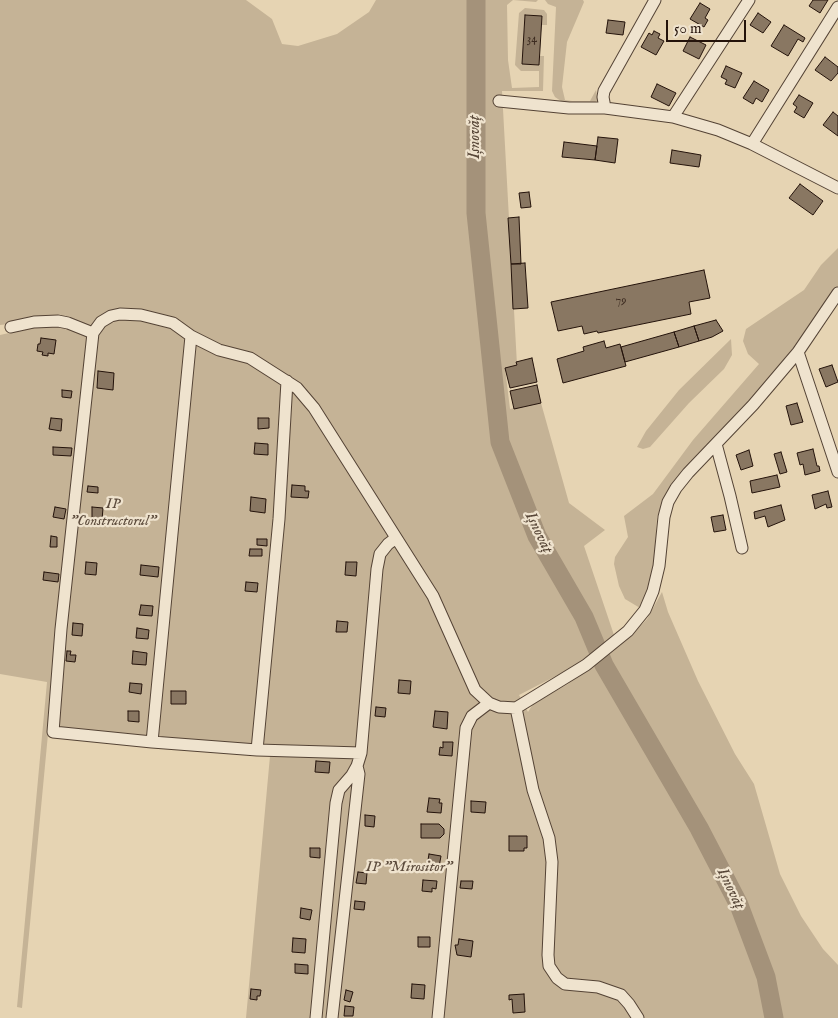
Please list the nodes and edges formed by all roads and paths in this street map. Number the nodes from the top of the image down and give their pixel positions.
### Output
1 (655, 0) edge
2 (749, 0) edge
3 (838, 8) edge
4 (499, 101) dead end
5 (605, 108) junction
6 (673, 117) junction
7 (752, 144) junction
8 (838, 188) edge
9 (838, 293) edge
10 (11, 327) dead end
11 (93, 334) junction
12 (191, 336) junction
13 (798, 352) junction
14 (287, 381) junction
15 (716, 444) junction
16 (838, 472) edge
17 (396, 538) junction
18 (742, 548) dead end
19 (489, 703) junction
20 (516, 708) junction
21 (152, 742) junction
22 (257, 750) junction
23 (361, 754) junction
24 (357, 766) junction
25 (316, 1018) edge
26 (332, 1018) edge
27 (438, 1018) edge
28 (638, 1018) edge

1 - 5 street
2 - 6 street
3 - 7 street
4 - 5 street
5 - 6 street
6 - 7 street
7 - 8 street
9 - 13 street
10 - 11 street
11 - 12 street
11 - 21 street
12 - 14 street
12 - 21 street
13 - 15 street
13 - 16 street
14 - 17 street
14 - 22 street
15 - 18 street
15 - 20 street
17 - 19 street
17 - 23 street
19 - 20 street
19 - 27 street
20 - 28 street
21 - 22 street
22 - 23 street
23 - 24 street
24 - 25 street
24 - 26 street

